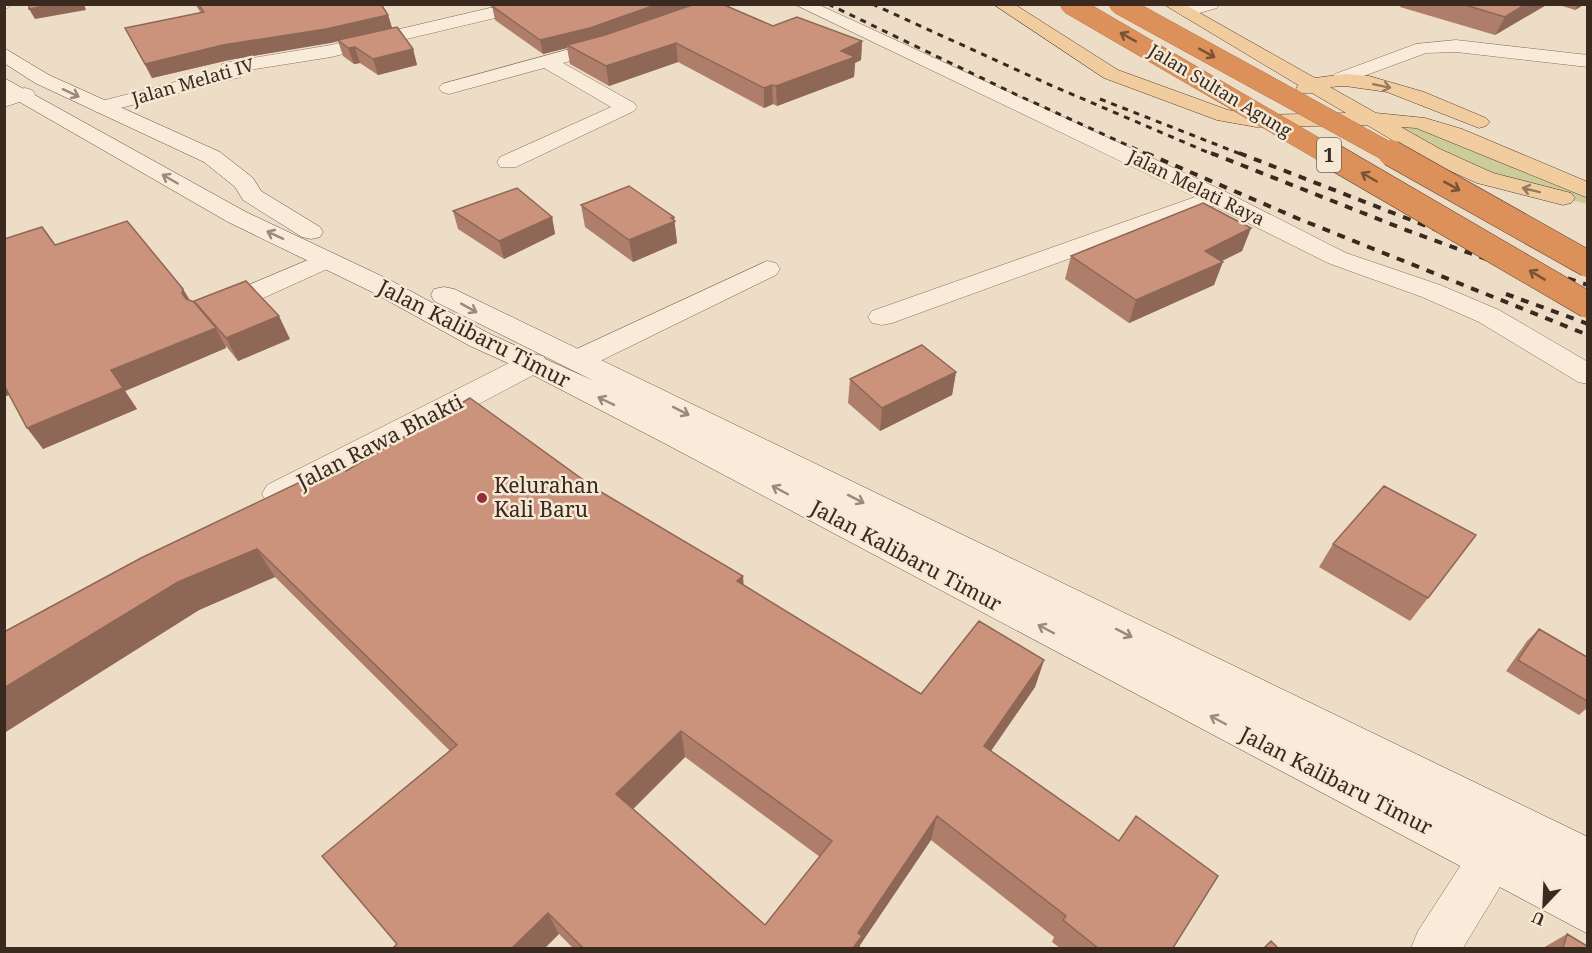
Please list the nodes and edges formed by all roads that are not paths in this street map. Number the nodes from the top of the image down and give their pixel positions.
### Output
1 (531, 4) edge
2 (802, 4) edge
3 (1001, 4) edge
4 (1070, 4) edge
5 (1119, 4) edge
6 (1211, 4) edge
7 (1178, 8) edge
8 (631, 37) edge
9 (4, 54) edge
10 (1272, 61) junction
11 (1587, 61) edge
12 (546, 62) junction
13 (1342, 78) junction
14 (4, 84) edge
15 (1312, 85) junction
16 (449, 87) dead end
17 (25, 94) junction
18 (4, 101) edge
19 (1182, 101) junction
20 (101, 107) junction
21 (1369, 119) junction
22 (508, 162) dead end
23 (1587, 171) edge
24 (1587, 191) edge
25 (251, 195) junction
26 (1218, 197) junction
27 (1587, 204) edge
28 (221, 208) junction
29 (327, 260) junction
30 (1587, 264) edge
31 (767, 269) dead end
32 (1587, 305) edge
33 (209, 312) edge
34 (882, 317) dead end
35 (578, 360) junction
36 (533, 363) junction
37 (1587, 375) edge
38 (254, 507) edge
39 (1363, 752) junction
40 (1331, 779) junction
41 (1490, 861) junction
42 (1587, 861) edge
43 (1587, 910) edge
44 (1435, 948) edge

1 - 20 street, Jalan Melati IV
2 - 26 street, Jalan Melati Raya
3 - 19 main road
32 -> 4 highway, Jalan Sultan Agung / 1, bridge
5 -> 30 highway, Jalan Sultan Agung / 1, bridge
6 - 7 street
7 - 10 main road
8 - 12 street
9 -> 20 street, Jalan Kalibaru Timur
10 - 13 main road
10 - 15 main road
11 - 13 street
12 - 16 street
12 - 22 street
13 - 15 main road
13 -> 23 main road
14 - 17 street, Jalan Kalibaru Timur
15 - 19 main road
15 - 21 main road
17 - 18 street
28 -> 17 street, Jalan Kalibaru Timur
19 - 21 main road
20 - 25 street, Jalan Kalibaru Timur
21 - 24 main road
27 -> 21 main road
25 - 28 street
25 -> 35 street, Jalan Kalibaru Timur
26 - 34 street
26 - 37 street, Jalan Melati Raya
29 -> 28 street, Jalan Kalibaru Timur
29 - 33 street
29 - 36 street, Jalan Kalibaru Timur
31 - 35 street
35 -> 39 street, Jalan Kalibaru Timur
36 - 38 street, Jalan Rawa Bhakti
40 -> 36 street, Jalan Kalibaru Timur
39 - 40 street
39 - 42 street, Jalan Kalibaru Timur
40 - 41 street, Jalan Kalibaru Timur
41 - 43 street, Jalan Kalibaru Timur
41 - 44 street

